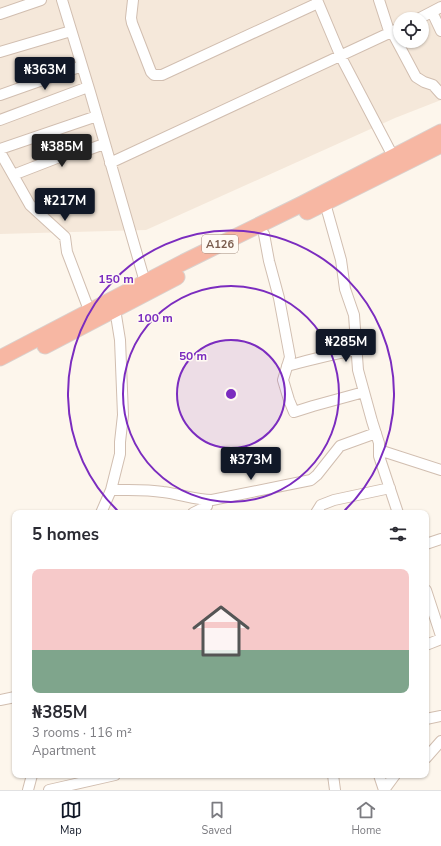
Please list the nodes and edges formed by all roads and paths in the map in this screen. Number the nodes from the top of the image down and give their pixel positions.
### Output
1 (41, 0) edge
2 (62, 0) edge
3 (133, 0) edge
4 (379, 0) edge
5 (317, 2) edge
6 (436, 10) edge
7 (0, 14) edge
8 (393, 29) edge
9 (71, 31) junction
10 (393, 31) edge
11 (441, 31) edge
12 (402, 48) edge
13 (0, 52) edge
14 (341, 57) junction
15 (82, 66) junction
16 (88, 87) junction
17 (441, 94) edge
18 (0, 95) edge
19 (96, 116) junction
20 (0, 120) edge
21 (441, 132) edge
22 (104, 144) junction
23 (441, 145) edge
24 (0, 148) edge
25 (0, 152) edge
26 (396, 162) junction
27 (110, 163) junction
28 (13, 175) junction
29 (325, 203) junction
30 (264, 234) junction
31 (145, 282) junction
32 (116, 309) junction
33 (90, 310) junction
34 (357, 350) junction
35 (0, 358) edge
36 (287, 366) junction
37 (0, 369) edge
38 (364, 392) junction
39 (376, 433) junction
40 (380, 450) junction
41 (441, 470) edge
42 (390, 488) junction
43 (111, 490) junction
44 (207, 506) edge
45 (102, 510) edge
46 (318, 510) edge
47 (397, 510) edge
48 (441, 539) edge
49 (429, 543) edge
50 (429, 603) edge
51 (441, 636) edge
52 (441, 639) edge
53 (429, 644) edge
54 (12, 698) edge
55 (0, 700) edge
56 (441, 716) edge
57 (429, 718) edge
58 (441, 741) edge
59 (429, 755) edge
60 (31, 778) edge
61 (102, 778) edge
62 (333, 778) edge
63 (380, 778) edge
64 (393, 778) edge
65 (28, 790) edge
66 (50, 790) edge
67 (334, 790) edge
68 (384, 790) edge

1 - 7 street
2 - 9 street
3 - 5 street
4 - 8 street
5 - 14 street
6 - 11 street
9 - 13 street
9 - 15 street
10 - 14 street
12 - 17 street
14 - 26 street
14 - 27 street
15 - 16 street
15 - 18 street
16 - 19 street
16 - 20 street
19 - 22 street
19 - 24 street
21 - 26 highway, A126
22 - 27 street
22 - 28 street
23 - 26 highway, A126
25 - 28 street
26 - 29 highway, A126
26 - 31 highway, A126
27 - 31 street
28 - 33 street
29 - 30 highway, A126
29 - 34 street
30 - 32 highway, A126
30 - 36 street
31 - 33 highway, A126
32 - 37 highway, A126
32 - 43 street
33 - 35 highway, A126
34 - 36 street
34 - 38 street
36 - 38 street
38 - 39 street
39 - 40 street
39 - 44 street
40 - 41 street
40 - 42 street
42 - 46 street
42 - 47 street
43 - 44 street
43 - 45 street
48 - 49 street
50 - 51 street
52 - 53 street
54 - 55 street
56 - 57 street
58 - 59 street
60 - 65 street
61 - 66 street
62 - 67 street
63 - 68 street
64 - 68 street

